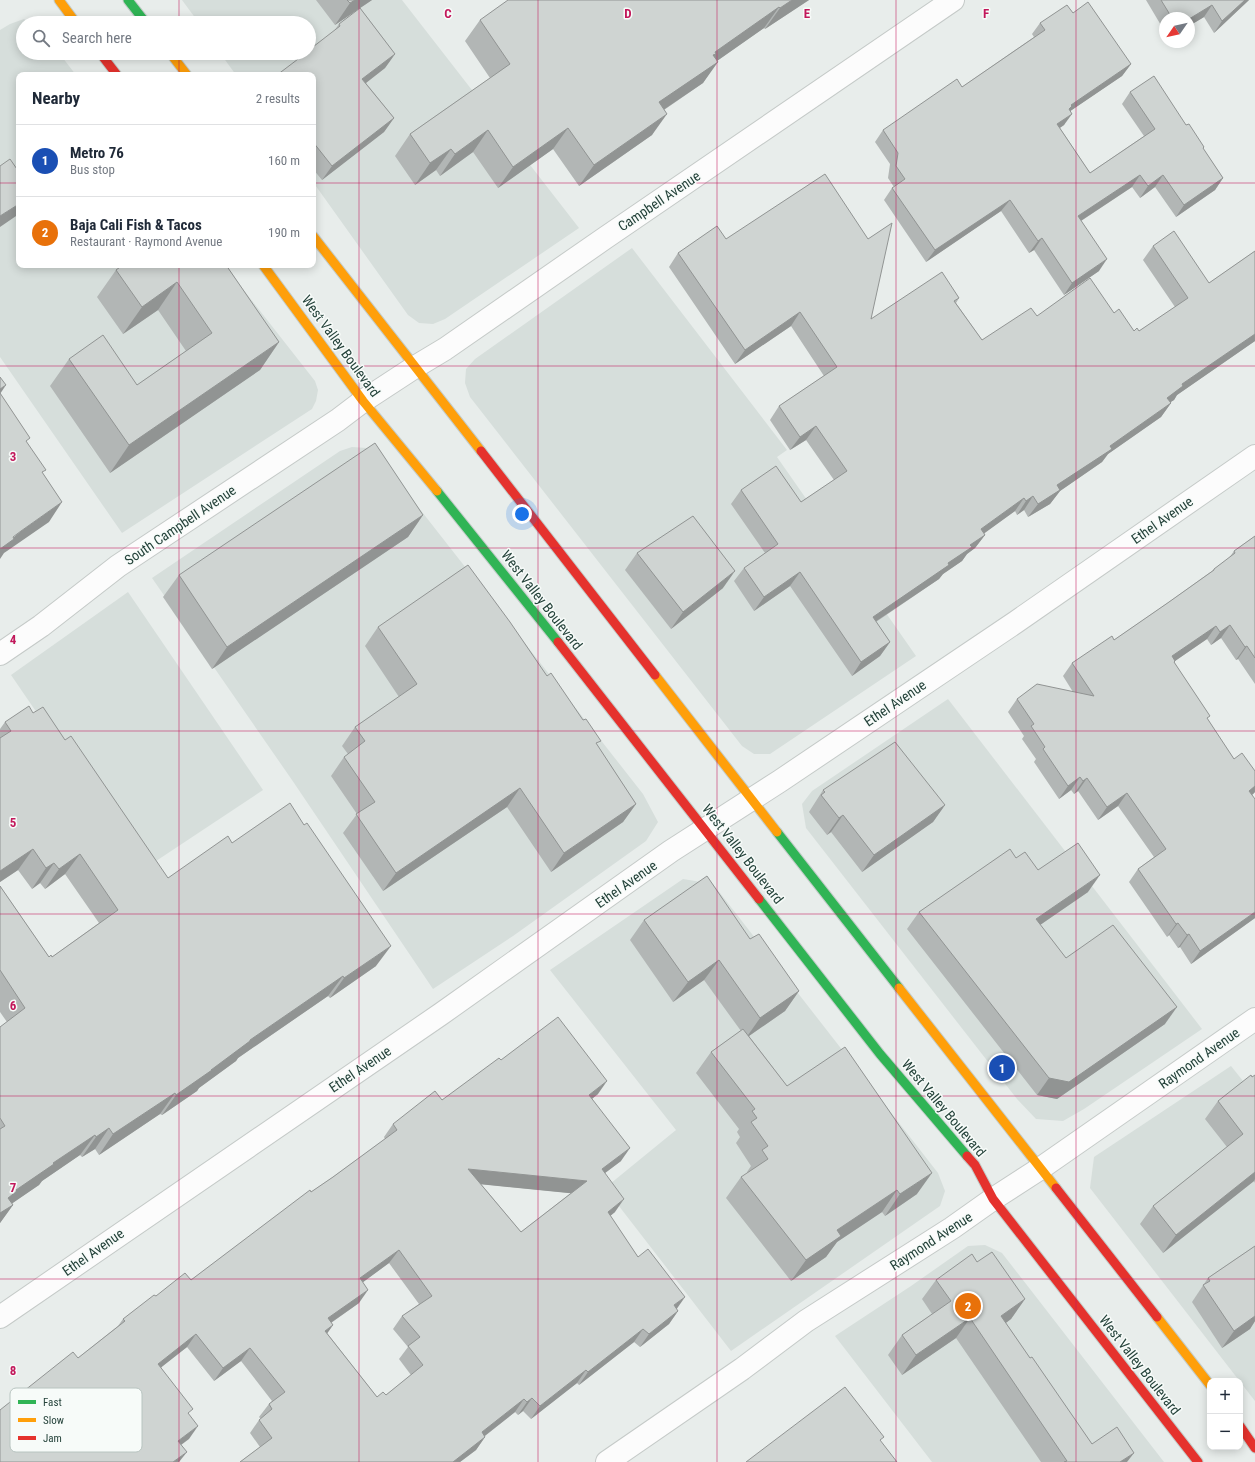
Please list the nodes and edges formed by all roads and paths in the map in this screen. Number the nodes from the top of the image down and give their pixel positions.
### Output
1 (59, 0) edge
2 (128, 0) edge
3 (953, 0) edge
4 (71, 16) edge
5 (141, 16) edge
6 (105, 60) edge
7 (175, 60) edge
8 (115, 72) edge
9 (185, 72) edge
10 (316, 240) edge
11 (265, 268) edge
12 (415, 367) junction
13 (363, 401) junction
14 (1255, 456) edge
15 (0, 654) edge
16 (751, 799) junction
17 (705, 829) junction
18 (1255, 1019) edge
19 (1041, 1168) junction
20 (993, 1199) junction
21 (0, 1317) edge
22 (1207, 1381) edge
23 (1243, 1430) edge
24 (1255, 1448) edge
25 (607, 1462) edge
26 (1198, 1462) edge

1 - 4 main road
2 - 5 main road
3 - 12 street, Campbell Avenue
6 - 8 main road
7 - 9 main road
10 - 12 main road
11 - 13 main road, West Valley Boulevard
12 - 13 street, Campbell Avenue
12 - 16 main road
13 - 15 street, South Campbell Avenue
13 - 17 main road, West Valley Boulevard
14 - 16 street, Ethel Avenue
16 - 17 street, Ethel Avenue
16 - 19 main road
17 - 20 main road, West Valley Boulevard
17 - 21 street, Ethel Avenue
18 - 19 street, Raymond Avenue
19 - 20 street, Raymond Avenue
19 - 22 main road
20 - 25 street, Raymond Avenue
20 - 26 main road, West Valley Boulevard
23 - 24 main road

